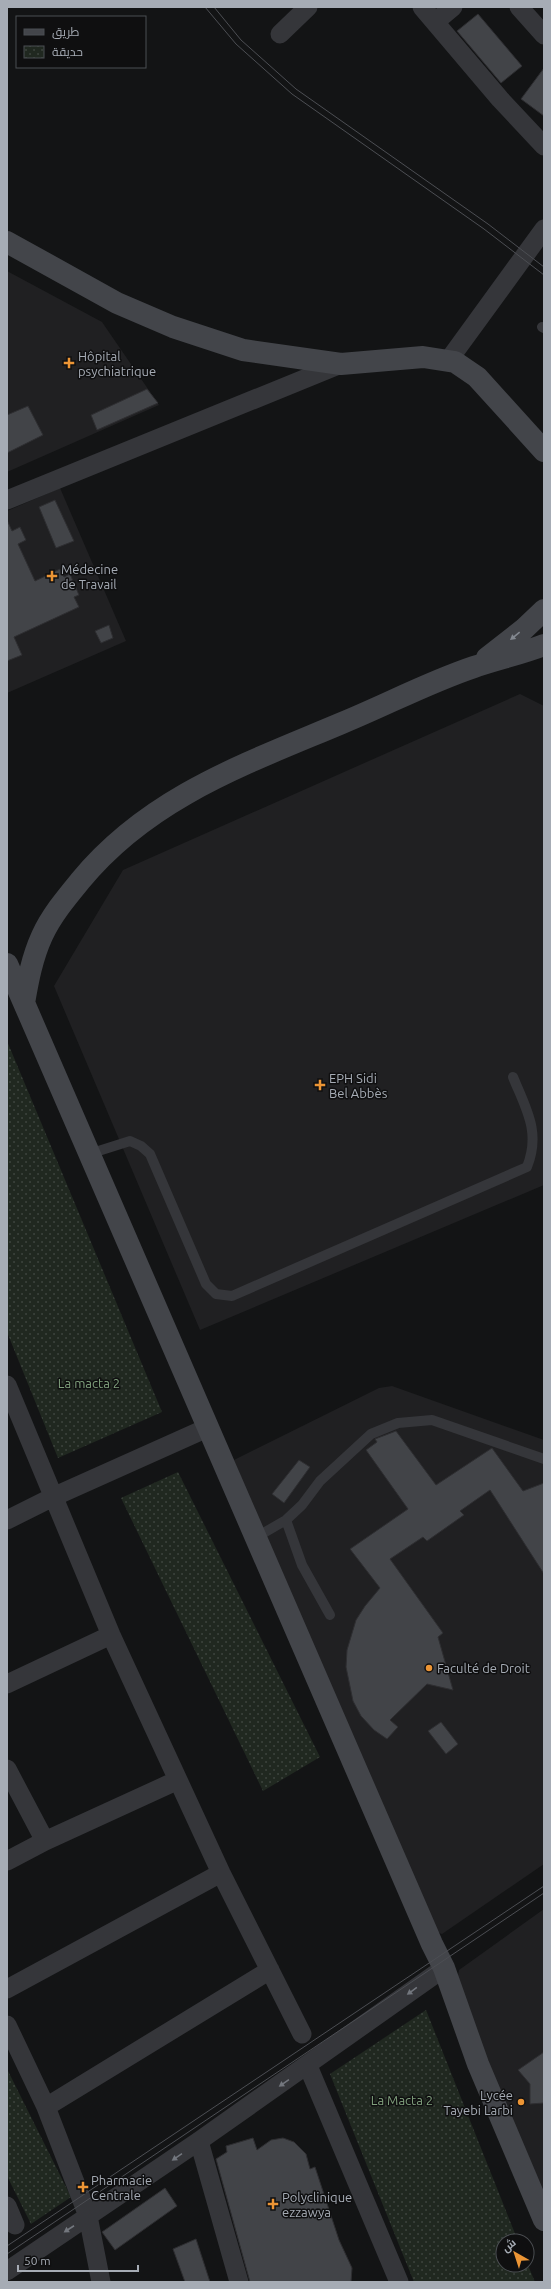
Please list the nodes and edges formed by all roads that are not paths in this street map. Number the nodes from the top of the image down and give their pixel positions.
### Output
1 (308, 7) edge
2 (422, 7) edge
3 (453, 7) edge
4 (519, 7) edge
5 (435, 22) junction
6 (280, 34) dead end
7 (544, 35) edge
8 (544, 146) edge
9 (544, 229) edge
10 (7, 242) edge
11 (448, 360) junction
12 (341, 364) junction
13 (544, 451) edge
14 (7, 500) edge
15 (544, 610) edge
16 (544, 645) edge
17 (473, 668) junction
18 (7, 964) edge
19 (24, 1003) junction
20 (513, 1077) dead end
21 (89, 1154) junction
22 (7, 1385) edge
23 (207, 1428) junction
24 (544, 1459) edge
25 (54, 1497) junction
26 (7, 1520) edge
27 (286, 1520) junction
28 (255, 1538) junction
29 (330, 1615) dead end
30 (111, 1635) junction
31 (7, 1684) edge
32 (7, 1769) edge
33 (178, 1780) junction
34 (45, 1841) junction
35 (7, 1861) edge
36 (221, 1873) junction
37 (444, 1968) junction
38 (270, 1970) junction
39 (7, 1989) edge
40 (7, 2025) edge
41 (302, 2034) dead end
42 (308, 2066) junction
43 (46, 2107) junction
44 (199, 2141) junction
45 (7, 2206) edge
46 (88, 2216) junction
47 (544, 2220) edge
48 (15, 2225) dead end
49 (7, 2271) edge
50 (101, 2282) edge
51 (239, 2282) edge
52 (399, 2282) edge

1 - 6 street
2 - 5 street
3 - 5 street
4 - 7 street
5 - 8 street
9 - 11 street
10 - 12 main road
11 - 12 main road
11 - 13 main road
12 - 14 street
15 -> 17 main road
16 - 17 main road
17 - 19 main road
18 - 19 main road
19 - 21 main road
20 - 21 lane
21 - 23 main road
22 - 25 street
23 - 25 street
23 - 28 main road
24 - 27 lane
25 - 26 street
25 - 30 street
27 - 28 lane
27 - 29 lane
28 - 37 main road
30 - 31 street
30 - 33 street
32 - 34 street
33 - 34 street
33 - 36 street
34 - 35 street
36 - 38 street
36 - 39 street
37 -> 42 street
37 - 47 main road
38 - 41 street
38 - 43 street
40 - 43 street
42 -> 44 street
42 - 52 street
43 - 46 street
44 -> 46 street
44 - 51 street
45 - 48 street
46 -> 49 street
46 - 50 street

